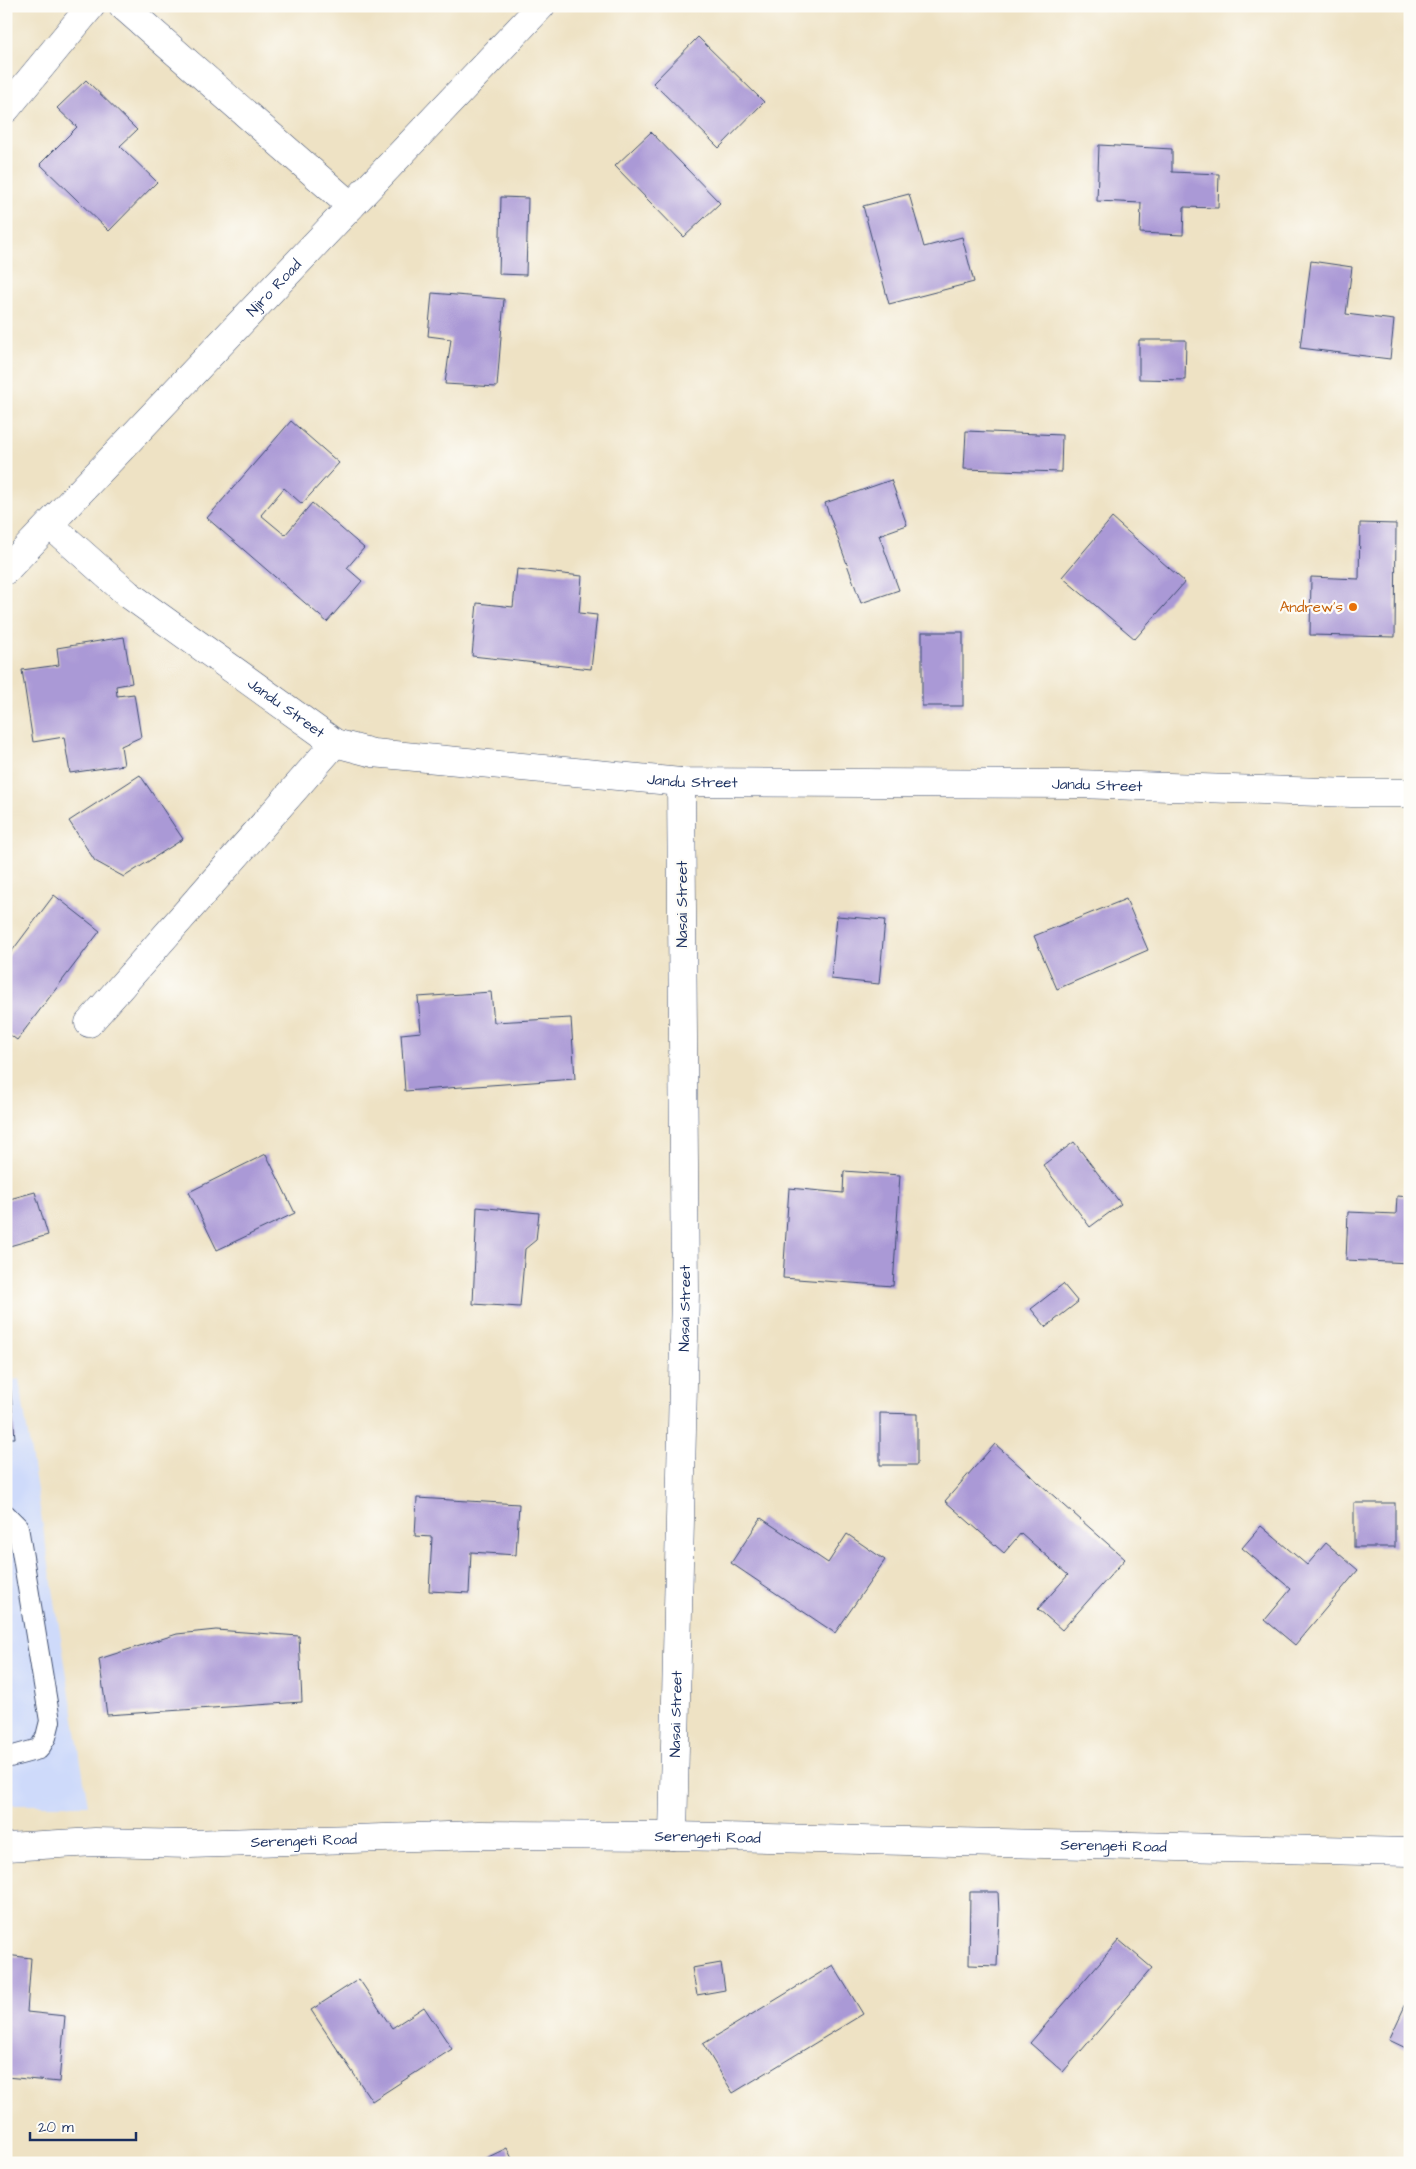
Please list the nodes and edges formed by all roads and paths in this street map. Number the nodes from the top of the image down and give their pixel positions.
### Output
1 (91, 6) edge
2 (122, 6) edge
3 (542, 6) edge
4 (6, 109) edge
5 (351, 206) junction
6 (50, 525) junction
7 (6, 570) edge
8 (335, 743) junction
9 (682, 782) junction
10 (1410, 793) edge
11 (89, 1023) dead end
12 (6, 1515) edge
13 (6, 1758) edge
14 (673, 1836) junction
15 (7, 1845) edge
16 (1410, 1852) edge

1 - 4 street
2 - 5 street
3 - 5 street, Njiro Road
5 - 6 street, Njiro Road
6 - 7 street, Njiro Road
6 - 8 street, Jandu Street
8 - 9 street, Jandu Street
8 - 11 street
9 - 10 street, Jandu Street
9 - 14 street, Nasai Street
12 - 13 lane
14 - 15 street, Serengeti Road
14 - 16 street, Serengeti Road

